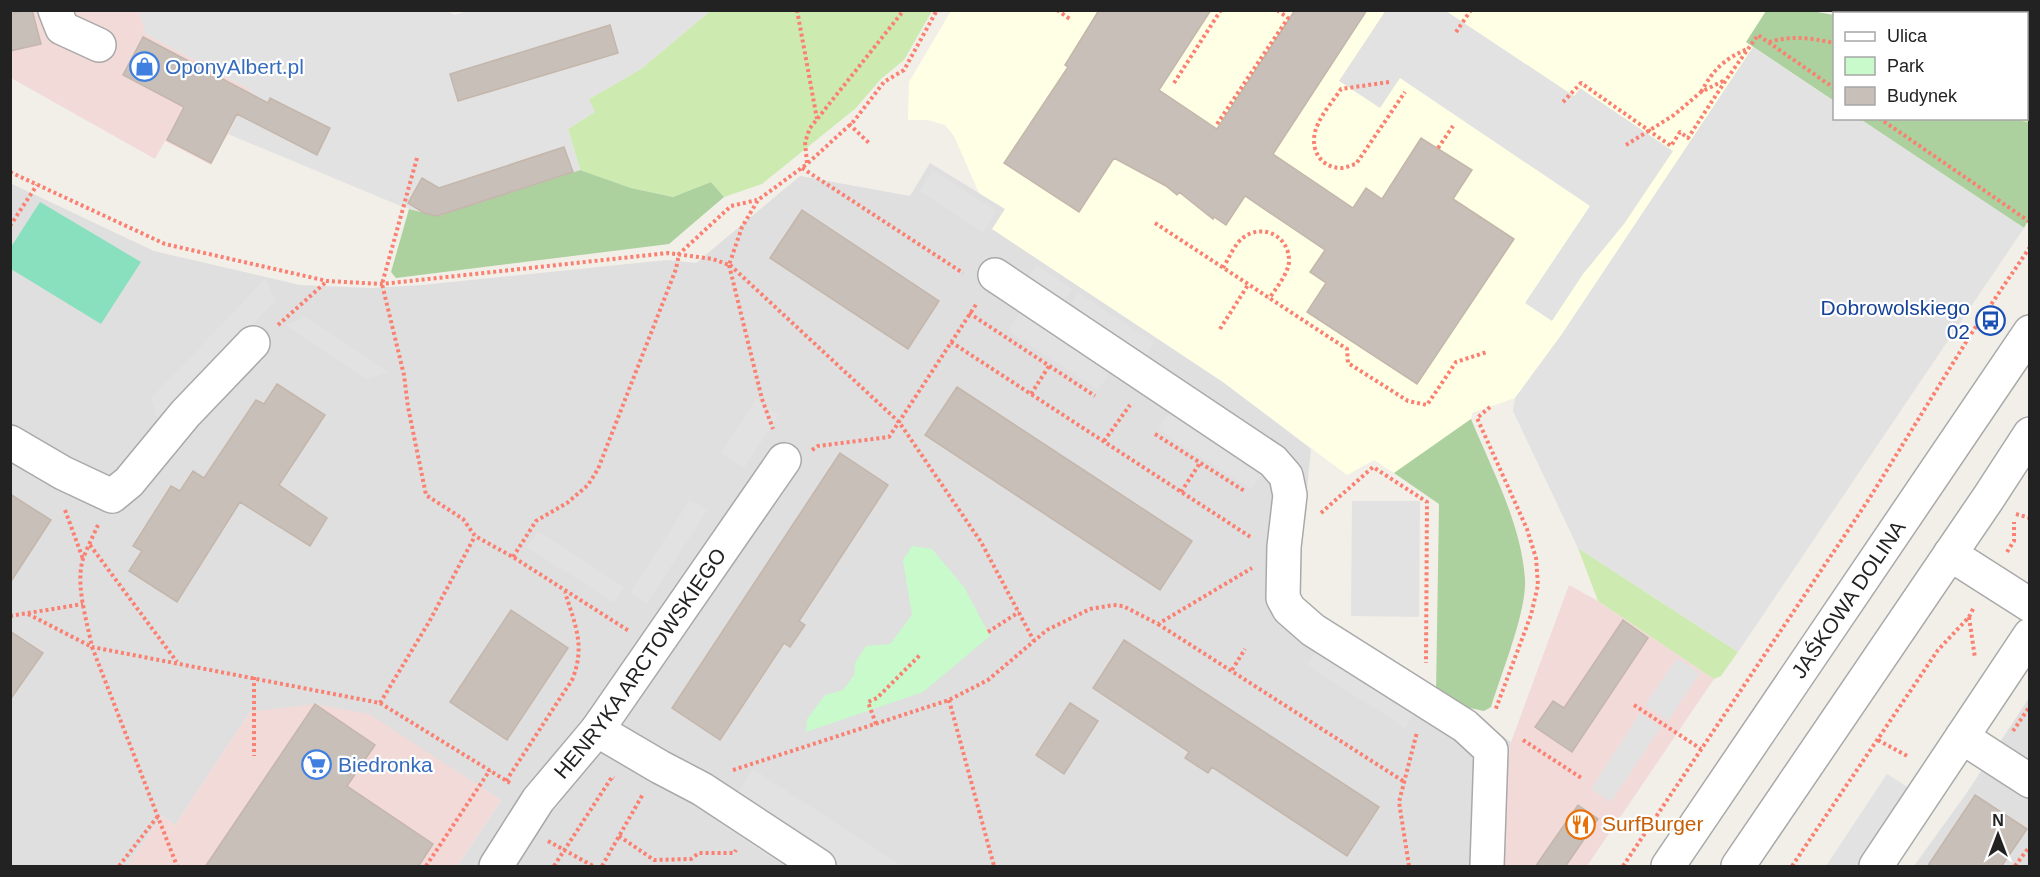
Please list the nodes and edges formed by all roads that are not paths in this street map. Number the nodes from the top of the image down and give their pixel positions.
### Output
1 (55, 10) edge
2 (99, 45) dead end
3 (990, 282) road end
4 (2030, 332) edge
5 (264, 336) road end
6 (2030, 434) edge
7 (10, 441) edge
8 (784, 460) dead end
9 (1950, 554) junction
10 (2030, 605) edge
11 (2030, 634) edge
12 (597, 730) junction
13 (1962, 737) junction
14 (2030, 781) edge
15 (496, 867) edge
16 (819, 867) edge
17 (1487, 867) edge
18 (1668, 867) edge
19 (1738, 867) edge
20 (1875, 867) edge

1 - 2 street
3 - 17 street
4 - 18 street, JAŚKOWA DOLINA
5 - 7 street
6 - 9 street
8 - 12 street, HENRYKA ARCTOWSKIEGO
9 - 10 street
9 - 19 street
11 - 13 street
12 - 15 street, HENRYKA ARCTOWSKIEGO
12 - 16 street
13 - 14 street
13 - 20 street

